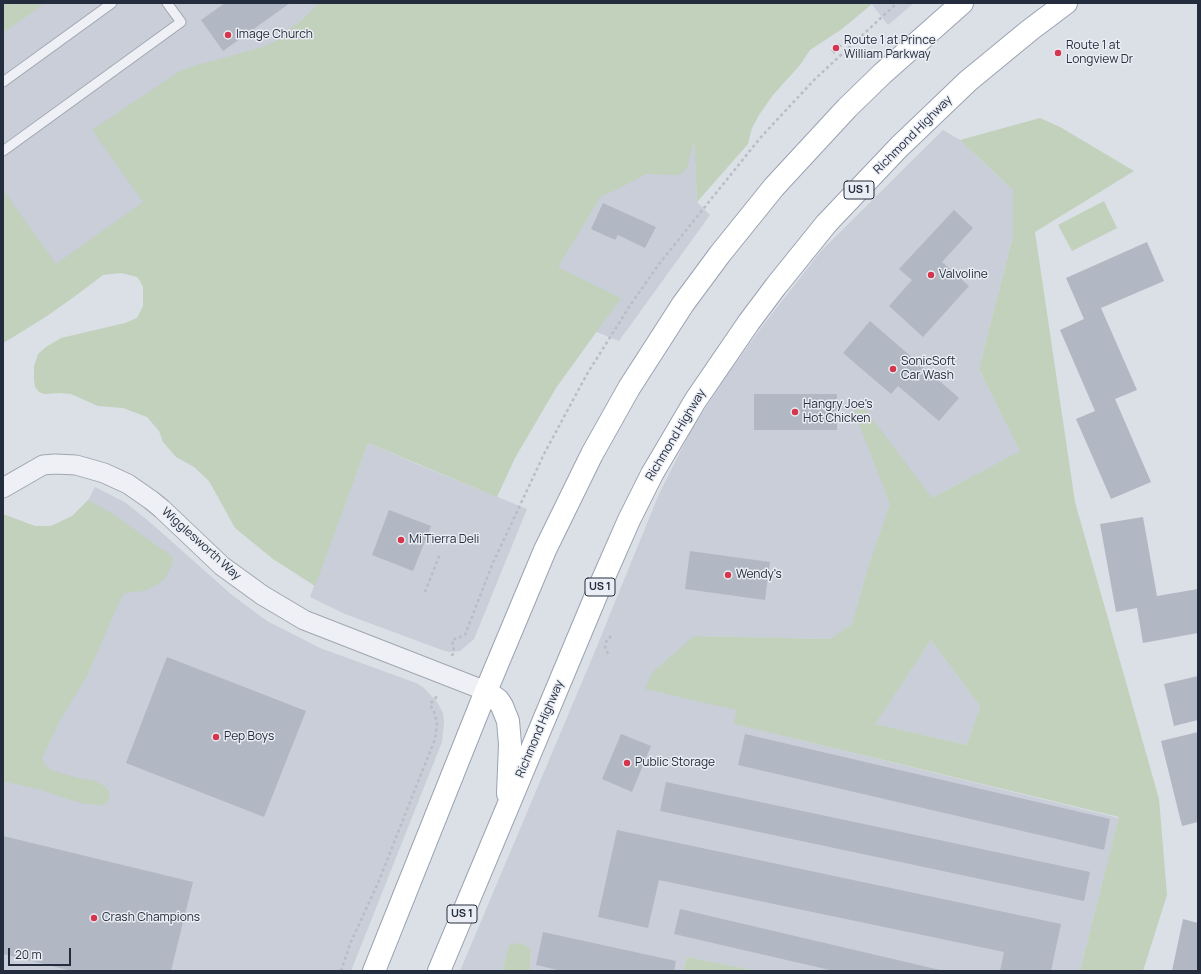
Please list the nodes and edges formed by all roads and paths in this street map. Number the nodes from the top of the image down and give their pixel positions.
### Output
1 (112, 3) edge
2 (167, 3) edge
3 (897, 3) edge
4 (962, 3) edge
5 (1066, 3) edge
6 (3, 82) edge
7 (3, 151) edge
8 (3, 488) edge
9 (440, 554) dead end
10 (425, 592) dead end
11 (612, 636) dead end
12 (454, 652) dead end
13 (608, 654) dead end
14 (486, 691) junction
15 (436, 700) dead end
16 (507, 810) junction
17 (341, 971) edge
18 (374, 971) edge
19 (439, 971) edge

1 - 6 lane
2 - 7 lane
3 - 12 path
4 - 14 main road
5 - 16 main road, Richmond Highway / US 1
8 - 14 street, Wigglesworth Way
9 - 10 path
11 - 13 path
14 - 16 main road
14 - 18 main road
15 - 17 path
16 - 19 main road, Richmond Highway / US 1

